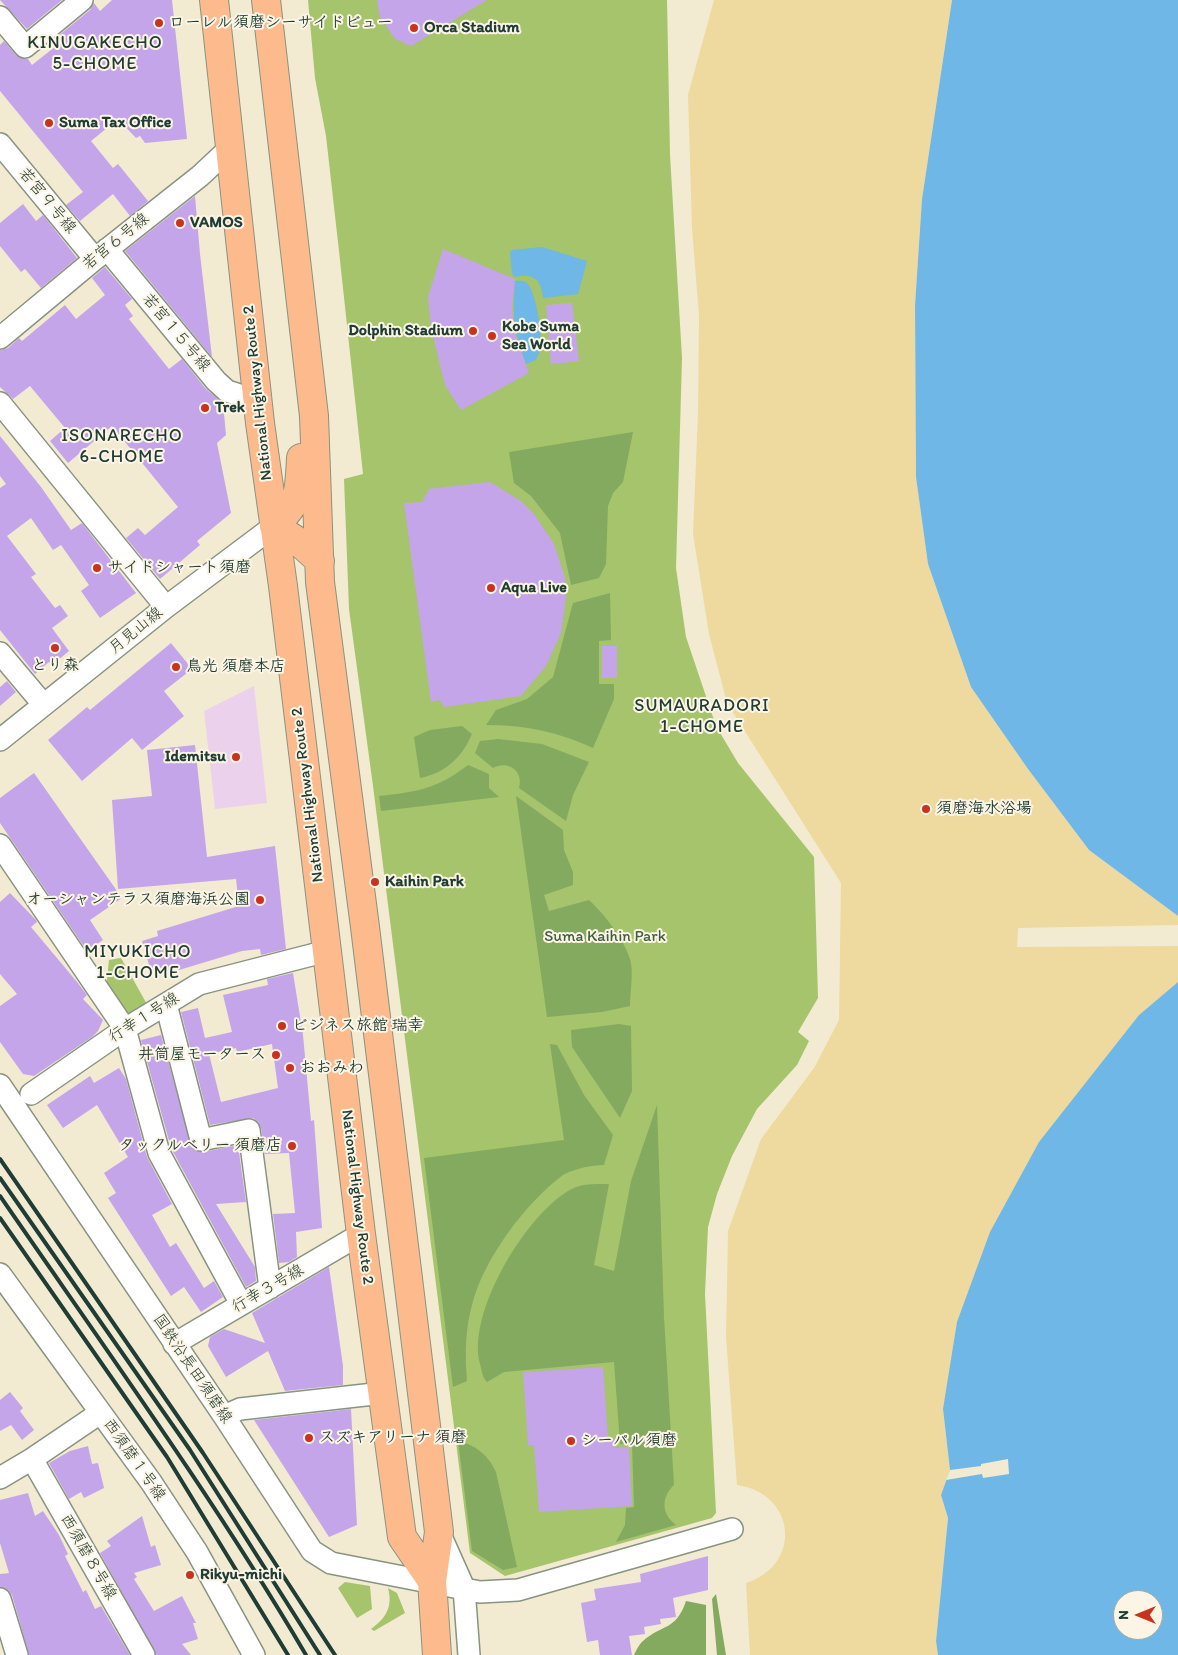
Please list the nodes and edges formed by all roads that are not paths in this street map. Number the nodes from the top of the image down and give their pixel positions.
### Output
1 (82, 0) edge
2 (214, 0) edge
3 (266, 0) edge
4 (0, 17) edge
5 (0, 144) edge
6 (231, 147) junction
7 (290, 207) junction
8 (101, 254) junction
9 (0, 338) edge
10 (258, 400) junction
11 (0, 403) edge
12 (274, 526) junction
13 (320, 561) junction
14 (166, 607) junction
15 (0, 653) edge
16 (43, 704) junction
17 (0, 740) edge
18 (0, 845) edge
19 (327, 951) junction
20 (166, 1004) junction
21 (125, 1029) junction
22 (0, 1085) edge
23 (31, 1094) dead end
24 (361, 1234) junction
25 (0, 1274) edge
26 (270, 1288) junction
27 (241, 1304) junction
28 (174, 1344) junction
29 (383, 1393) junction
30 (100, 1413) junction
31 (224, 1416) junction
32 (32, 1459) junction
33 (0, 1478) edge
34 (732, 1530) dead end
35 (439, 1532) junction
36 (432, 1581) junction
37 (464, 1588) junction
38 (0, 1599) edge
39 (17, 1655) edge
40 (144, 1655) edge
41 (254, 1655) edge
42 (437, 1655) edge
43 (469, 1655) edge

1 - 4 street
2 - 6 highway, National Highway Route 2
3 - 7 highway
5 - 8 street, 若宮９号線
6 - 8 street, 若宮６号線
6 - 10 highway, National Highway Route 2
7 - 12 highway
7 - 13 highway
8 - 9 street, 若宮６号線
8 - 10 street, 若宮１５号線
10 - 12 highway, National Highway Route 2
11 - 14 street
12 - 13 highway
12 - 14 street, 月見山線
12 - 19 highway, National Highway Route 2
13 - 35 highway
14 - 16 street, 月見山線
15 - 16 street
16 - 17 street, 月見山線
18 - 21 street
19 - 20 street, 行幸１号線
19 - 24 highway, National Highway Route 2
20 - 21 street, 行幸１号線
20 - 26 street
21 - 23 street, 行幸１号線
21 - 27 street
22 - 28 street, 国鉄沿長田須磨線
24 - 26 street, 行幸３号線
24 - 29 highway, National Highway Route 2
25 - 30 street, 西須磨１号線
26 - 27 street, 行幸３号線
27 - 28 street, 行幸３号線
28 - 31 street, 国鉄沿長田須磨線
29 - 31 street
29 - 36 highway, National Highway Route 2
30 - 32 street
30 - 41 street, 西須磨１号線
31 - 36 street, 国鉄沿長田須磨線
32 - 33 street
32 - 40 street, 西須磨８号線
34 - 37 street, 国鉄沿長田須磨線
35 - 36 highway
35 - 37 street
36 - 37 street, 国鉄沿長田須磨線
36 - 42 highway
37 - 43 street
38 - 39 street

